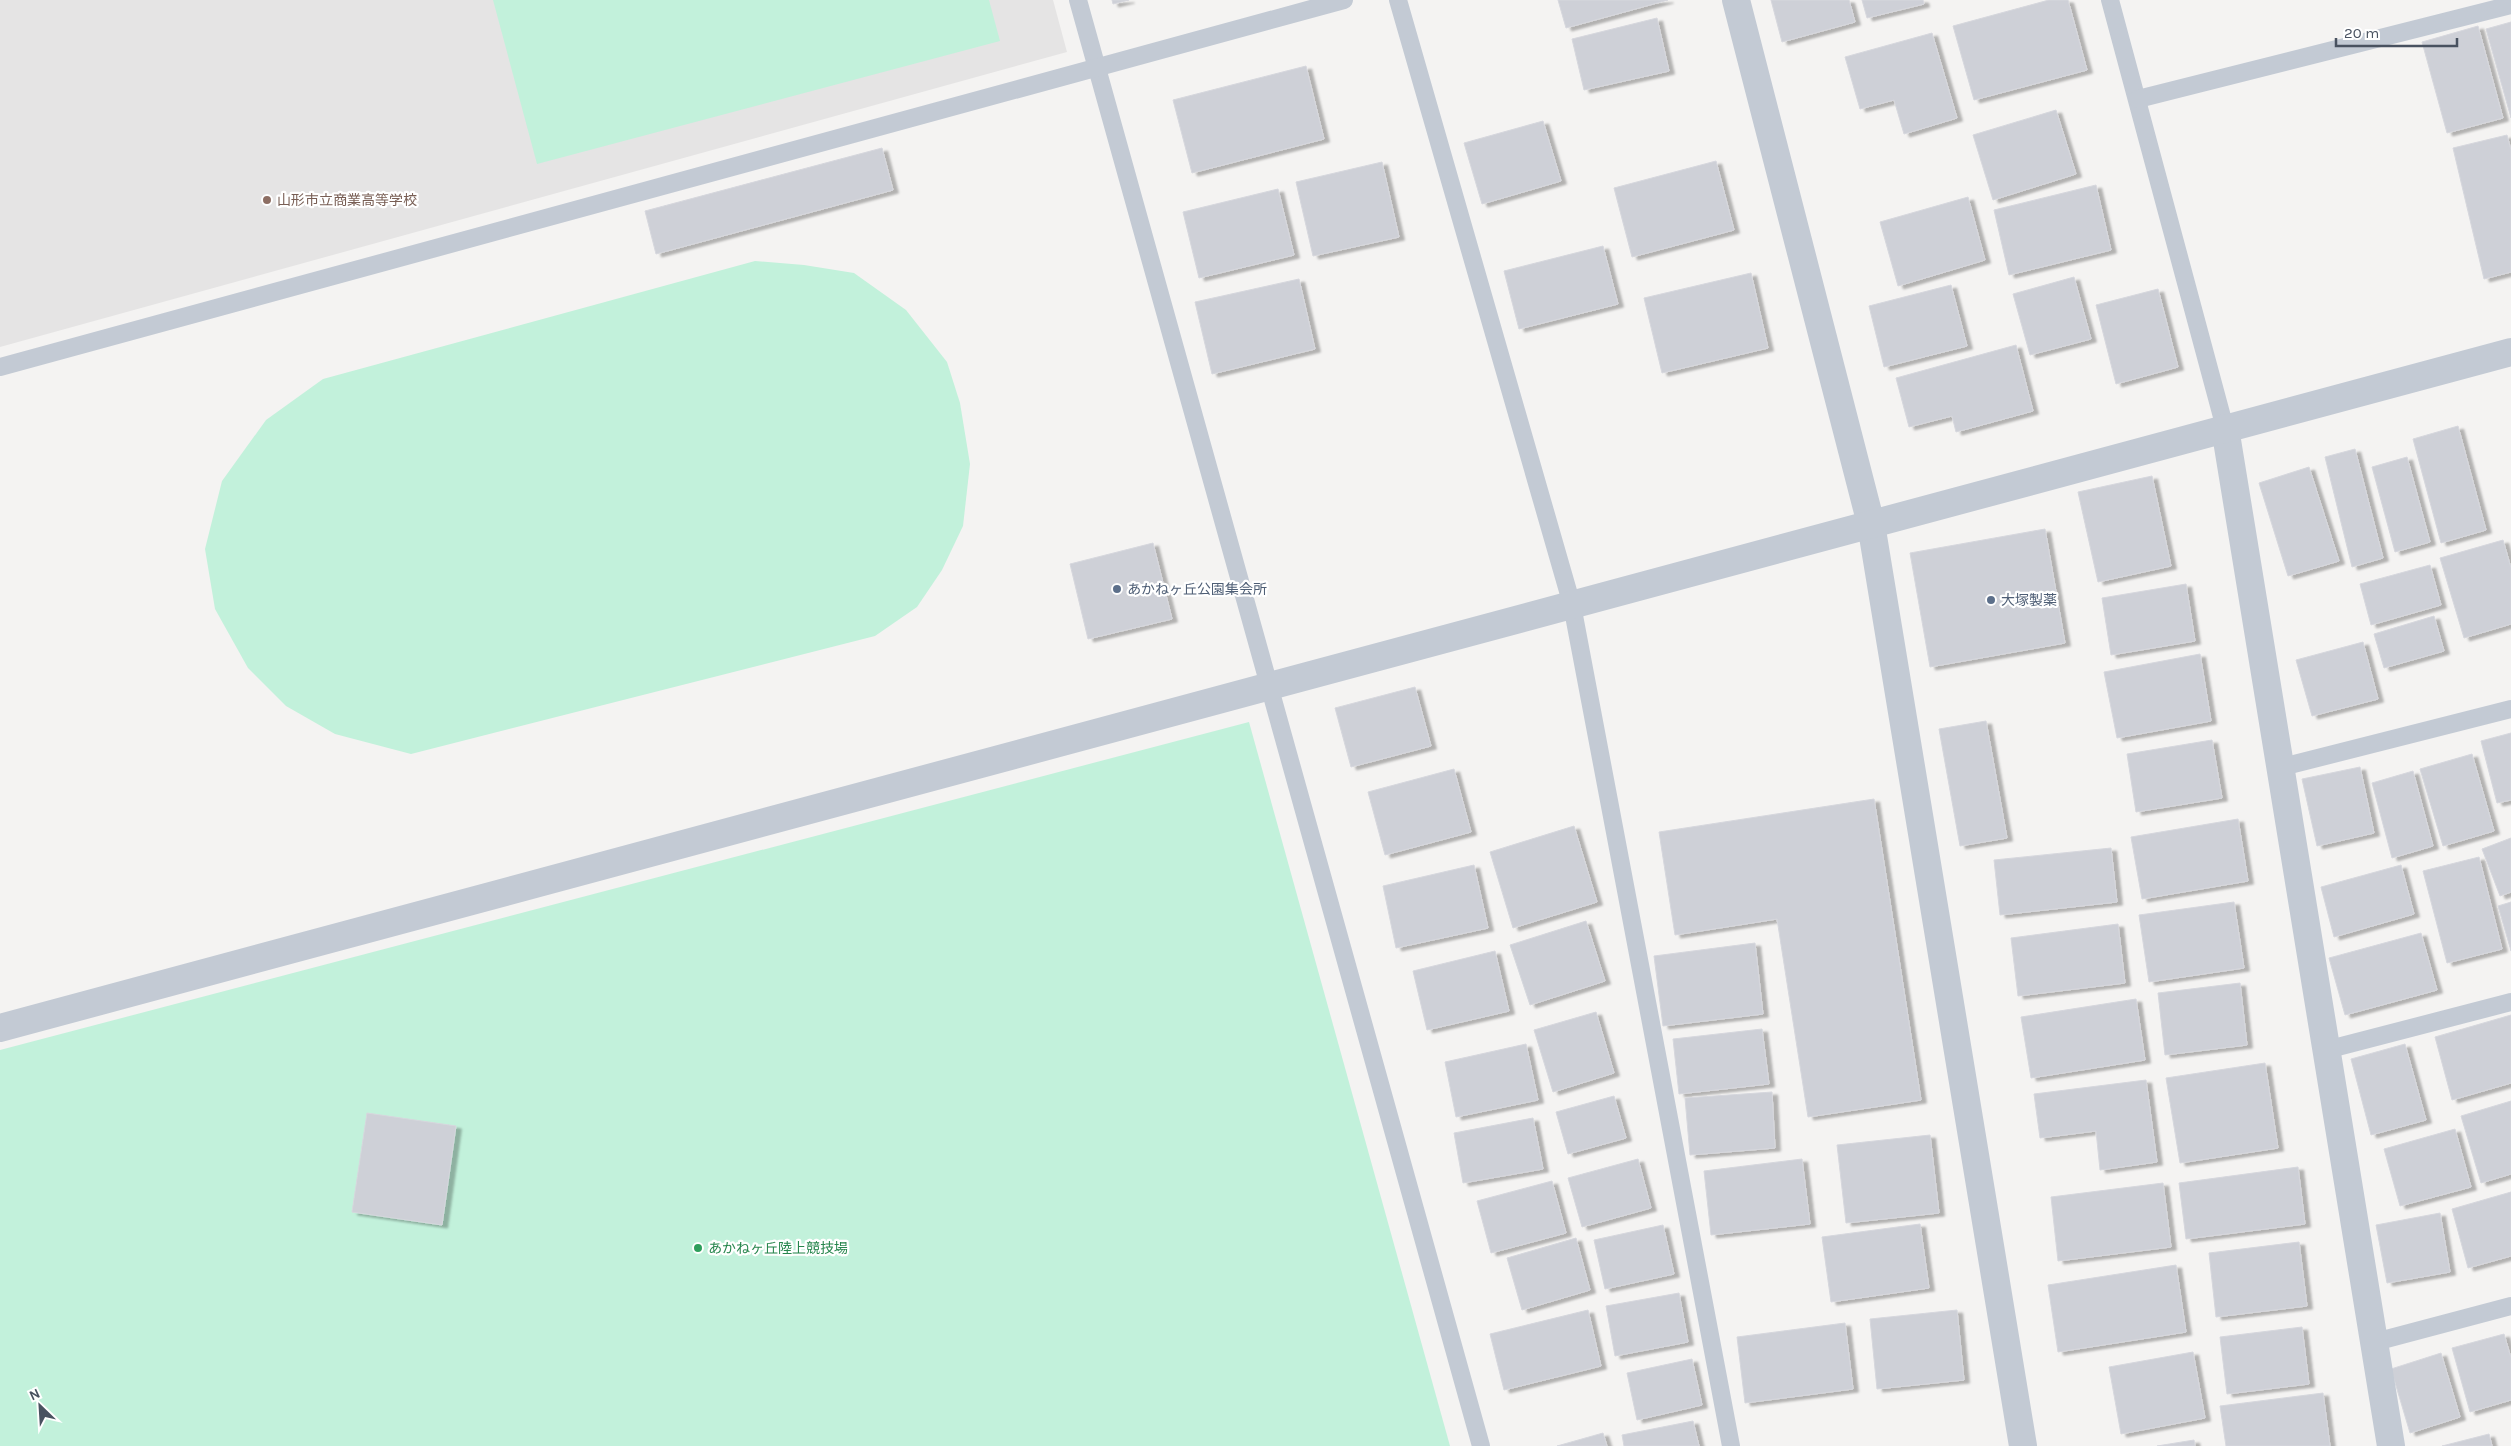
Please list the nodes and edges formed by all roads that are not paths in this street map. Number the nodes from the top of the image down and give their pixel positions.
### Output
1 (1078, 0) edge
2 (1344, 0) edge
3 (1398, 0) edge
4 (1736, 0) edge
5 (2110, 0) edge
6 (2511, 5) edge
7 (1097, 69) junction
8 (2138, 99) junction
9 (2511, 352) edge
10 (0, 367) edge
11 (2225, 428) junction
12 (1871, 524) junction
13 (1572, 605) junction
14 (1267, 685) junction
15 (2511, 709) edge
16 (2282, 767) junction
17 (2511, 1002) edge
18 (0, 1028) edge
19 (2326, 1050) junction
20 (2511, 1306) edge
21 (2375, 1342) junction
22 (1480, 1446) edge
23 (1731, 1446) edge
24 (2023, 1446) edge
25 (2391, 1446) edge

1 - 7 lane
2 - 7 lane
3 - 13 lane
4 - 12 street
5 - 8 lane
6 - 8 lane
7 - 10 lane
7 - 14 lane
8 - 11 lane
9 - 11 street
11 - 12 street
11 - 16 street
12 - 13 street
12 - 24 street
13 - 14 street
13 - 23 lane
14 - 18 street
14 - 22 lane
15 - 16 lane
16 - 19 street
17 - 19 lane
19 - 21 street
20 - 21 lane
21 - 25 street

